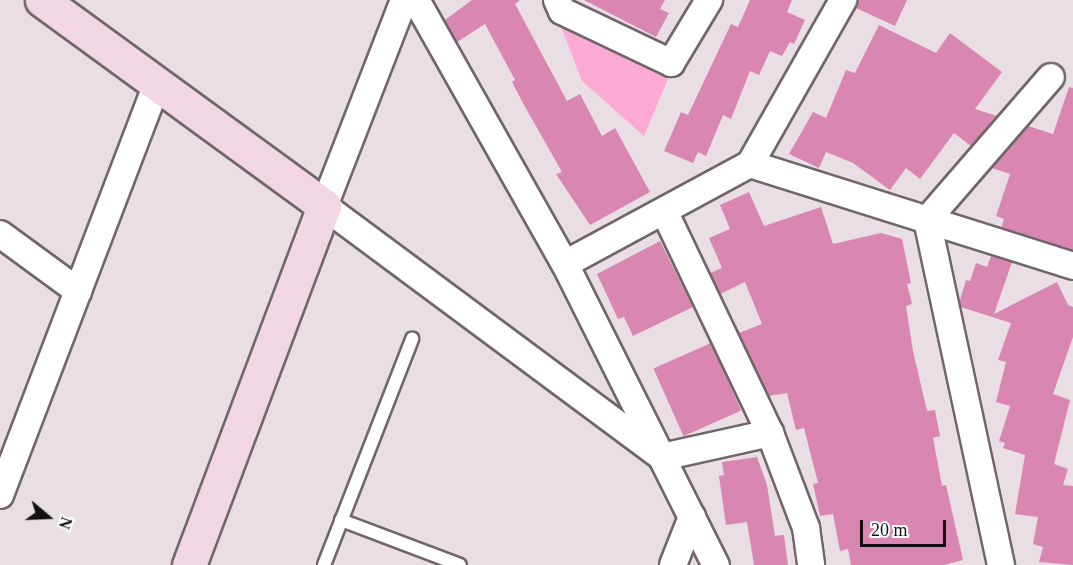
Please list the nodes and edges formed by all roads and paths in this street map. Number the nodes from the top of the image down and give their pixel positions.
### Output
1 (42, 0) edge
2 (404, 0) edge
3 (416, 0) edge
4 (557, 0) edge
5 (709, 0) edge
6 (843, 0) edge
7 (1051, 77) dead end
8 (156, 87) junction
9 (750, 164) junction
10 (324, 206) junction
11 (664, 211) junction
12 (927, 220) junction
13 (0, 234) edge
14 (565, 264) junction
15 (1073, 266) edge
16 (78, 291) junction
17 (412, 339) dead end
18 (770, 433) junction
19 (662, 457) junction
20 (0, 495) edge
21 (692, 517) junction
22 (341, 520) junction
23 (433, 560) edge
24 (189, 565) edge
25 (324, 565) edge
26 (460, 565) edge
27 (673, 565) edge
28 (716, 565) edge
29 (811, 565) edge
30 (1001, 565) edge

1 - 8 street
2 - 10 street
3 - 14 street
4 - 5 street
6 - 9 street
7 - 12 street
8 - 10 street
8 - 16 street
9 - 11 street
9 - 12 street
10 - 19 street
10 - 24 street
11 - 14 street
11 - 18 street
12 - 15 street
12 - 30 street
13 - 16 street
14 - 19 street
16 - 20 street
17 - 22 lane
18 - 19 street
18 - 29 street
19 - 21 street
21 - 27 street
21 - 28 street
22 - 23 lane
22 - 25 lane
23 - 26 lane

